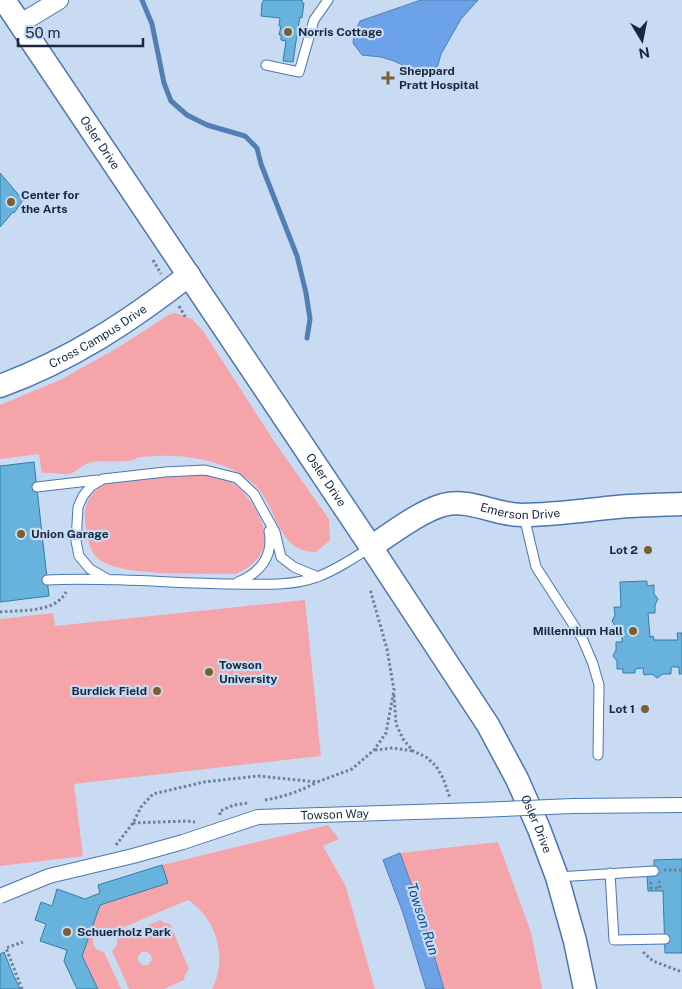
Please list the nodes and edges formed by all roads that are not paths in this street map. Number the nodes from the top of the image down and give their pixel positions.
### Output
1 (4, 0) edge
2 (59, 0) edge
3 (328, 0) edge
4 (21, 23) junction
5 (266, 65) dead end
6 (189, 275) junction
7 (0, 386) edge
8 (103, 479) junction
9 (36, 487) dead end
10 (682, 504) edge
11 (266, 516) junction
12 (524, 516) junction
13 (371, 547) junction
14 (318, 577) junction
15 (47, 580) dead end
16 (109, 580) junction
17 (235, 584) junction
18 (598, 755) dead end
19 (682, 805) edge
20 (654, 871) dead end
21 (610, 874) junction
22 (557, 877) junction
23 (0, 896) edge
24 (664, 939) dead end
25 (585, 989) edge

1 - 4 street, Osler Drive
2 - 4 street
3 - 5 lane
4 - 6 street, Osler Drive
6 - 7 street, Cross Campus Drive
6 - 13 street, Osler Drive
8 - 9 lane
8 - 11 lane
8 - 16 lane
10 - 12 street, Emerson Drive
11 - 14 lane
11 - 17 lane
12 - 13 street, Emerson Drive
12 - 18 lane
13 - 14 lane
13 - 22 street, Osler Drive
14 - 17 lane
15 - 16 lane
16 - 17 lane
19 - 23 street, Towson Way, bridge
20 - 21 lane
21 - 22 lane
21 - 24 lane
22 - 25 street, Osler Drive

